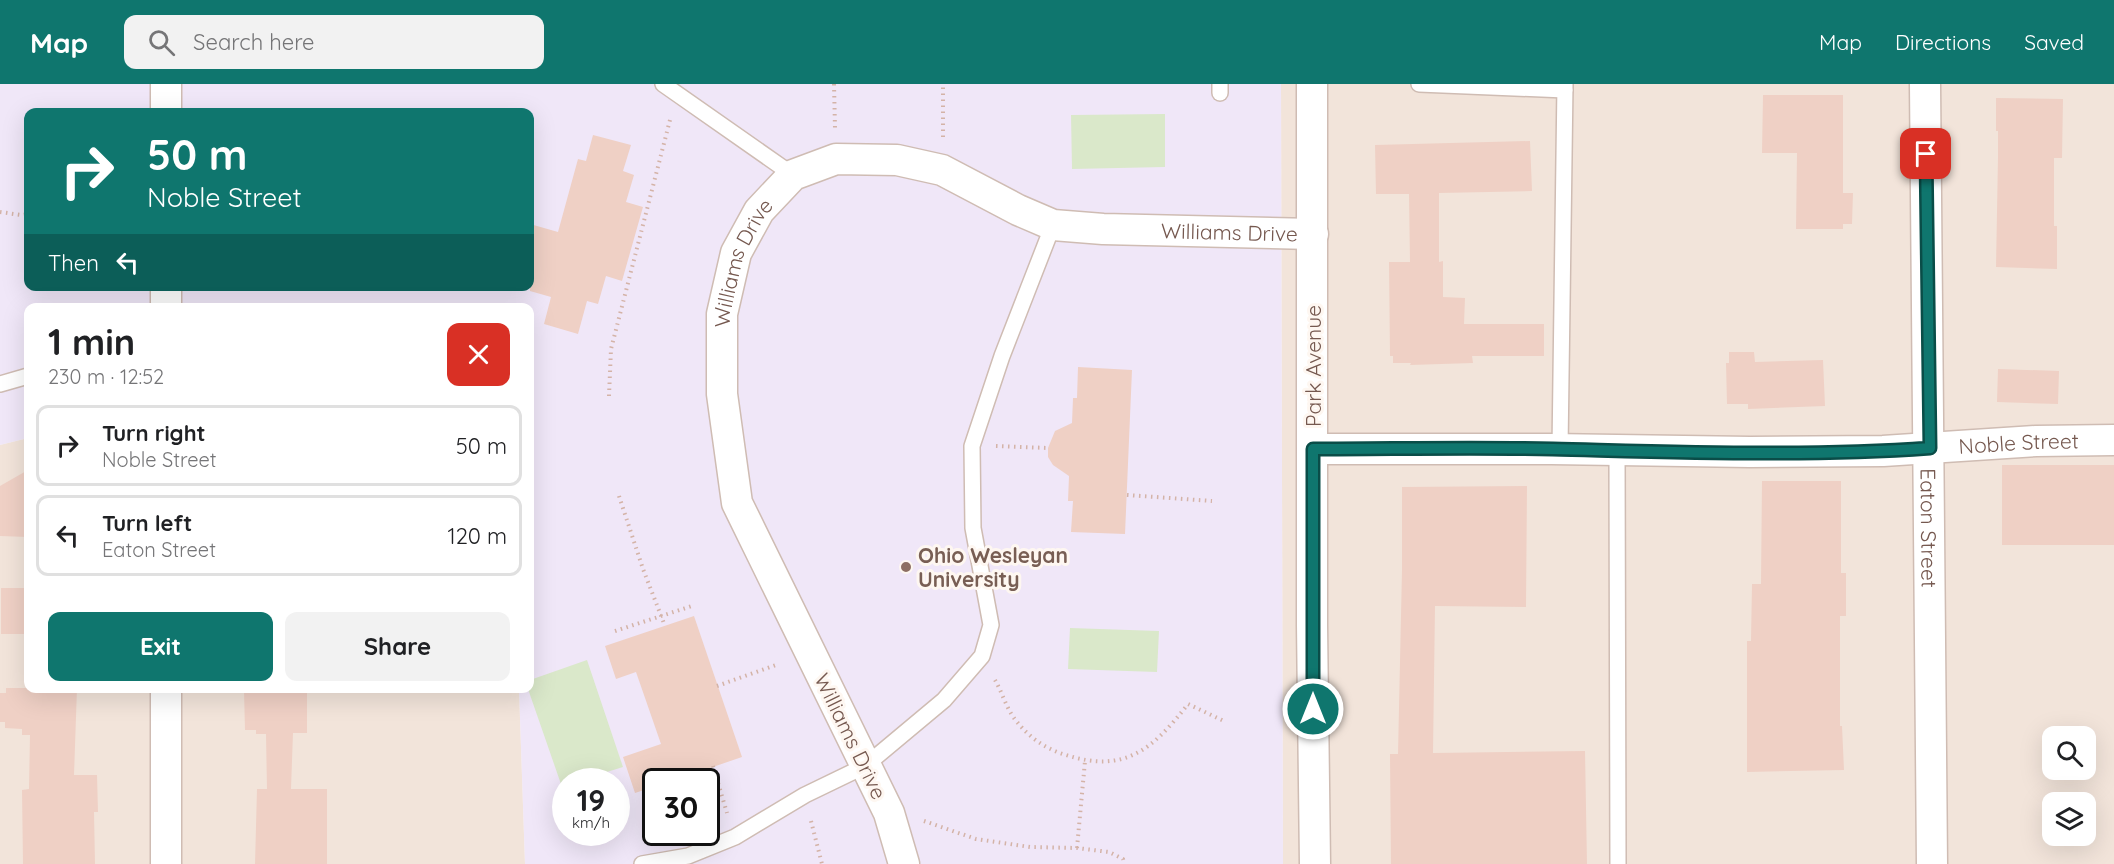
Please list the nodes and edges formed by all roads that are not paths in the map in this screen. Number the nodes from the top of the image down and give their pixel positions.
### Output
1 (166, 84) edge
2 (663, 84) edge
3 (1312, 84) edge
4 (1419, 84) edge
5 (1925, 84) edge
6 (1565, 87) edge
7 (166, 108) edge
8 (793, 176) junction
9 (1053, 225) junction
10 (1313, 234) junction
11 (24, 376) edge
12 (3, 378) edge
13 (2114, 440) edge
14 (1930, 448) junction
15 (1313, 449) junction
16 (1560, 449) junction
17 (1617, 450) junction
18 (166, 693) edge
19 (865, 766) junction
20 (166, 864) edge
21 (642, 864) edge
22 (904, 864) edge
23 (1315, 864) edge
24 (1618, 864) edge
25 (1932, 864) edge

1 - 7 street
2 - 8 lane
3 - 10 street, Park Avenue
4 - 6 lane
5 - 14 street, Eaton Street
6 - 16 lane
8 - 9 street, Williams Drive
8 - 19 street, Williams Drive
9 - 10 street, Williams Drive
9 - 19 lane
10 - 15 street, Park Avenue
11 - 12 lane
13 - 14 street, Noble Street
14 - 17 street, Noble Street
14 - 25 street, Eaton Street
15 - 16 street, Noble Street
15 - 23 street, Park Avenue
16 - 17 street, Noble Street
17 - 24 lane
18 - 20 street
19 - 21 lane
19 - 22 street, Williams Drive

